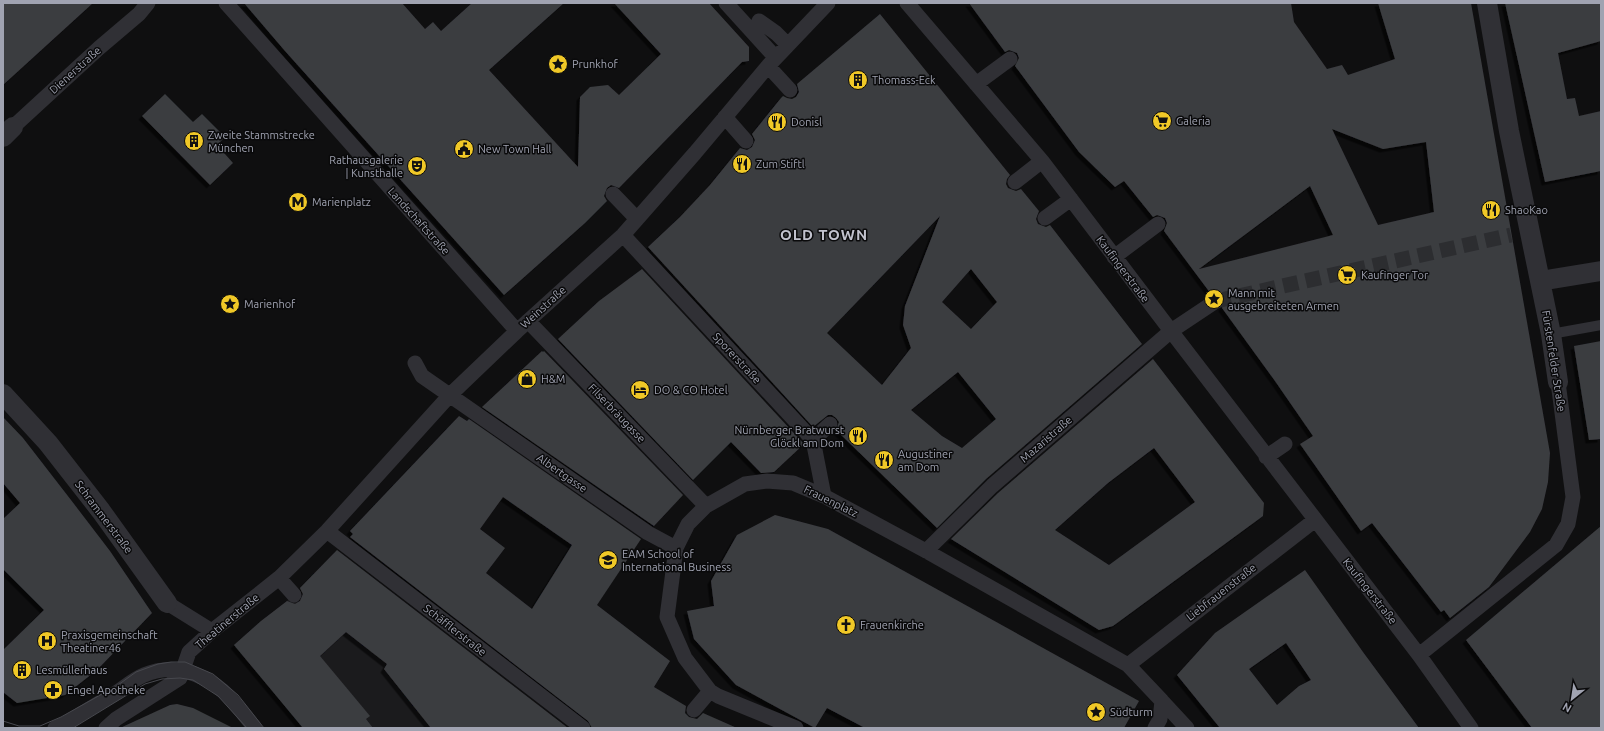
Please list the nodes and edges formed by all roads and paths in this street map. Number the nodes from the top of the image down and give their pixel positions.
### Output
1 (148, 3) edge
2 (226, 3) edge
3 (726, 3) edge
4 (828, 3) edge
5 (1487, 3) edge
6 (913, 5) edge
7 (763, 18) dead end
8 (787, 44) junction
9 (1010, 58) dead end
10 (772, 61) junction
11 (976, 84) junction
12 (790, 90) dead end
13 (725, 117) junction
14 (8, 132) edge
15 (746, 141) dead end
16 (1042, 161) junction
17 (1016, 182) dead end
18 (614, 194) dead end
19 (1071, 199) junction
20 (1045, 218) dead end
21 (637, 220) junction
22 (1158, 224) dead end
23 (623, 235) junction
24 (1114, 257) junction
25 (1601, 271) edge
26 (1540, 281) junction
27 (1216, 300) tunnel mouth
28 (528, 321) junction
29 (1601, 325) edge
30 (517, 331) junction
31 (1170, 331) junction
32 (1551, 334) junction
33 (415, 369) dead end
34 (1558, 382) joint
35 (3, 394) edge
36 (450, 395) junction
37 (830, 424) dead end
38 (813, 440) junction
39 (1285, 444) dead end
40 (1266, 456) junction
41 (824, 496) junction
42 (706, 506) junction
43 (1315, 520) junction
44 (328, 531) junction
45 (676, 548) junction
46 (926, 551) junction
47 (279, 578) junction
48 (294, 595) dead end
49 (166, 603) joint
50 (212, 631) junction
51 (1419, 655) junction
52 (1128, 665) junction
53 (183, 670) junction
54 (710, 691) junction
55 (1162, 700) junction
56 (694, 710) dead end
57 (55, 728) edge
58 (106, 728) edge
59 (255, 728) edge
60 (583, 728) edge
61 (796, 728) edge
62 (1155, 728) edge
63 (1187, 728) edge
64 (1471, 728) edge

1 - 14 street, Dienerstraße
2 - 30 street, Landschaftstraße
3 - 10 street
4 - 8 street
5 - 26 street, Fürstenfelder Straße
6 - 11 street, Kaufingerstraße
7 - 8 street
8 - 10 street
9 - 11 street
10 - 12 street
10 - 13 street, Weinstraße
11 - 16 street, Kaufingerstraße
13 - 15 street
13 - 21 street, Weinstraße
16 - 17 street
16 - 19 street, Kaufingerstraße
18 - 21 street
19 - 20 street
19 - 24 street, Kaufingerstraße
21 - 23 street, Weinstraße
22 - 24 street
23 - 28 street, Weinstraße
23 - 38 street, Sporerstraße
24 - 31 street, Kaufingerstraße
25 - 26 street
26 - 32 street, Fürstenfelder Straße
27 - 31 street, Mazaristraße
28 - 30 street, Weinstraße
28 - 42 street, Filserbräugasse
29 - 32 lane
30 - 36 street, Weinstraße
31 - 40 street, Kaufingerstraße
31 - 46 street, Mazaristraße
32 - 34 street, Fürstenfelder Straße
33 - 36 street
34 - 51 street, Fürstenfelder Straße
35 - 49 street, Schrammerstraße
36 - 44 street, Weinstraße
36 - 45 street, Albertgasse
37 - 38 street
38 - 41 street
39 - 40 street
40 - 43 street, Kaufingerstraße
41 - 42 street, Frauenplatz
41 - 46 street, Frauenplatz
42 - 45 street, Frauenplatz
43 - 51 street, Kaufingerstraße
43 - 52 street, Liebfrauenstraße
44 - 47 street, Theatinerstraße
44 - 60 street, Schäfflerstraße
45 - 54 street, Frauenplatz
46 - 52 street, Frauenplatz
47 - 48 street
47 - 50 street, Theatinerstraße
49 - 50 street, Schrammerstraße
50 - 53 street, Theatinerstraße
51 - 64 street, Kaufingerstraße
52 - 55 street, Frauenplatz
53 - 57 street
53 - 58 street, Theatinerstraße
53 - 59 street
54 - 56 street
54 - 61 street, Frauenplatz
55 - 62 street
55 - 63 street, Frauenplatz

